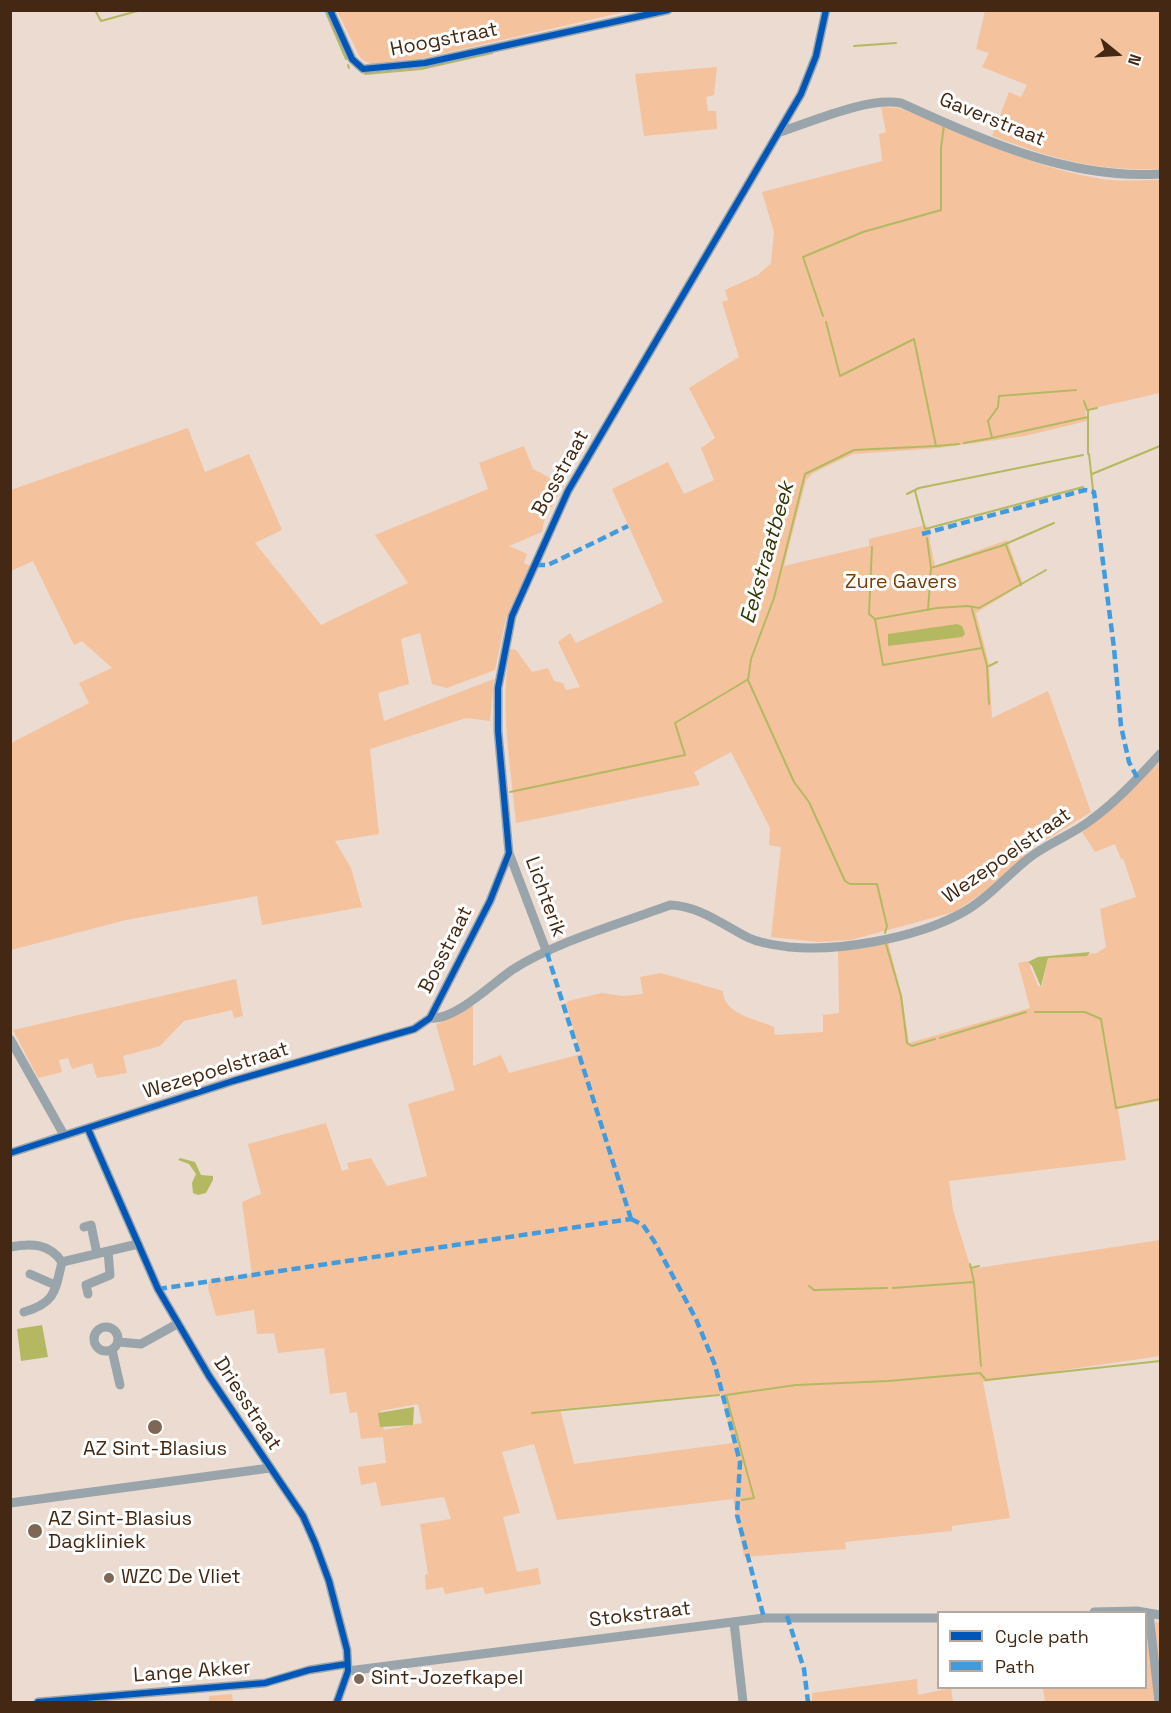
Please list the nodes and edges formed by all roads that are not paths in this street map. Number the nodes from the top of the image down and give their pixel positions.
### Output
1 (330, 10) edge
2 (668, 10) edge
3 (826, 10) edge
4 (791, 113) junction
5 (814, 121) junction
6 (780, 132) junction
7 (1161, 174) edge
8 (1161, 754) edge
9 (509, 853) junction
10 (547, 953) junction
11 (430, 1018) junction
12 (10, 1039) edge
13 (88, 1129) junction
14 (64, 1135) junction
15 (10, 1153) edge
16 (91, 1225) dead end
17 (138, 1244) junction
18 (10, 1247) edge
19 (108, 1251) junction
20 (97, 1254) junction
21 (62, 1262) junction
22 (30, 1274) dead end
23 (56, 1285) junction
24 (86, 1286) dead end
25 (24, 1312) dead end
26 (177, 1324) junction
27 (118, 1342) junction
28 (112, 1350) junction
29 (120, 1385) dead end
30 (270, 1468) junction
31 (10, 1503) edge
32 (1161, 1608) edge
33 (1149, 1612) junction
34 (1161, 1614) edge
35 (937, 1618) edge
36 (734, 1622) junction
37 (347, 1667) junction
38 (38, 1702) edge
39 (337, 1702) edge
40 (743, 1702) edge
41 (1159, 1702) edge

1 - 2 street, Hoogstraat
3 - 4 street, Bosstraat
4 - 5 street
4 - 6 street, Bosstraat
5 - 6 street, Gaverstraat
5 - 7 street, Gaverstraat
6 - 9 street, Bosstraat
8 - 10 street, Wezepoelstraat
9 - 10 street, Lichterik
9 - 11 street, Bosstraat
10 - 11 street, Wezepoelstraat
11 - 13 street, Wezepoelstraat
12 - 14 street
13 - 14 street, Wezepoelstraat
13 - 17 street, Driesstraat
14 - 15 street, Wezepoelstraat
16 - 20 street
17 - 19 street
17 - 26 street, Driesstraat
18 - 21 street
19 - 20 street
19 - 24 street
20 - 21 street
21 - 23 street
22 - 23 street
23 - 25 street
26 - 27 street
26 - 30 street, Driesstraat
27 - 28 street
27 - 28 street
28 - 29 street
30 - 31 street
30 - 37 street, Driesstraat
32 - 33 street
33 - 34 street
33 - 41 street
35 - 36 street, Stokstraat
36 - 37 street, Stokstraat
36 - 40 street
37 - 38 street, Lange Akker
37 - 39 street, Driesstraat

